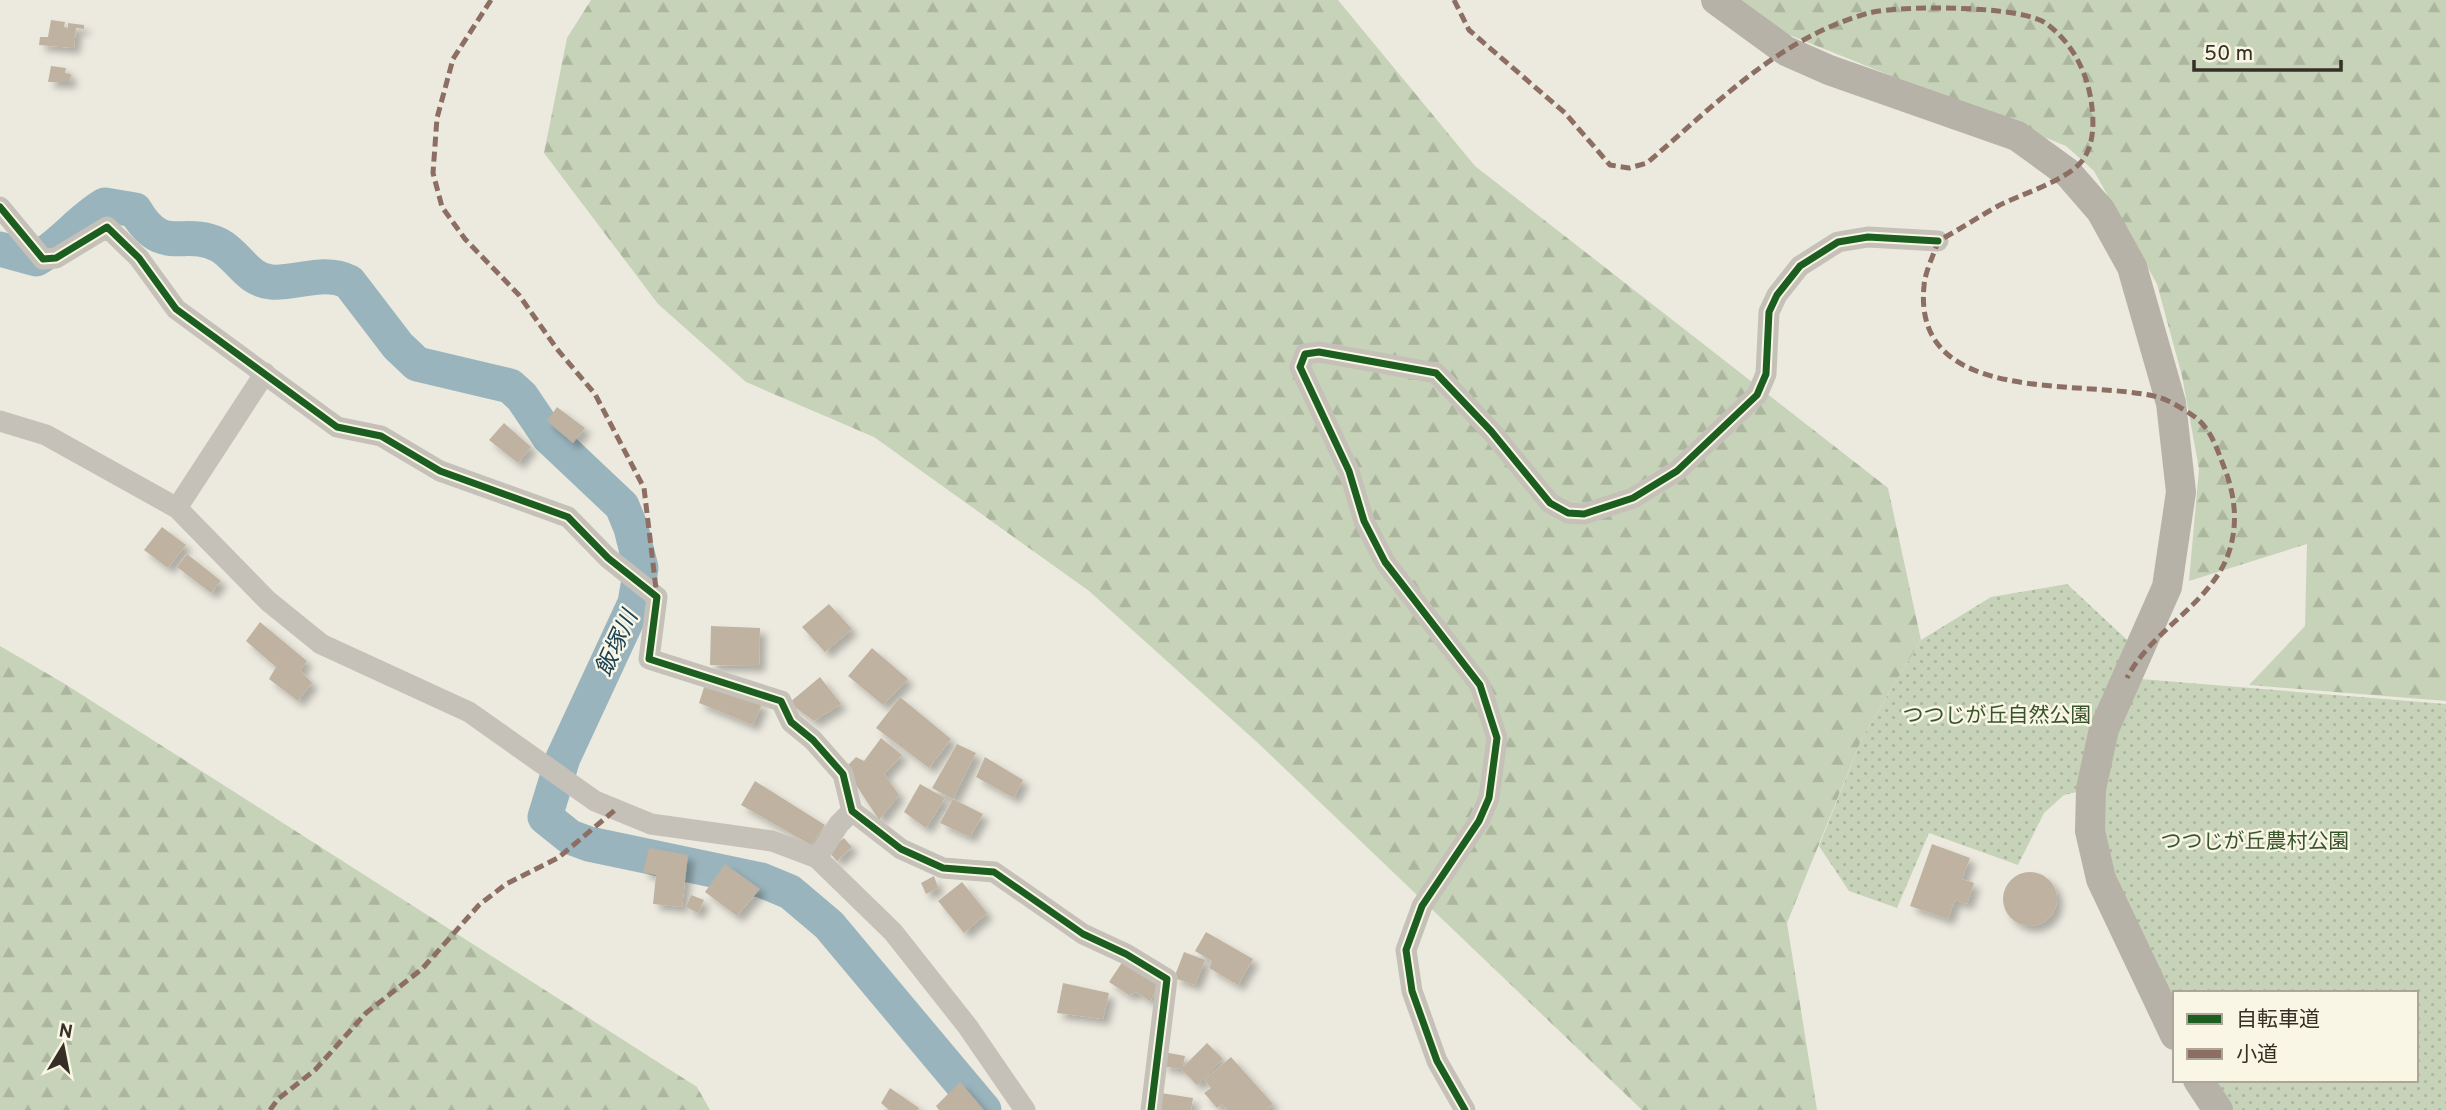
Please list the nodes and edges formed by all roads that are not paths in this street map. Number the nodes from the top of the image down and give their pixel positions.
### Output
1 (1716, 0) edge
2 (0, 207) edge
3 (1938, 241) dead end
4 (265, 373) junction
5 (0, 421) edge
6 (177, 508) junction
7 (852, 811) junction
8 (817, 858) junction
9 (2173, 1031) edge
10 (2199, 1082) edge
11 (1025, 1110) edge
12 (1151, 1110) edge
13 (1465, 1110) edge
14 (2218, 1110) edge

1 - 9 street
2 - 4 street
3 - 13 street
4 - 6 street
4 - 7 street
5 - 6 street
6 - 8 street
7 - 8 street
7 - 12 street
8 - 11 street
10 - 14 street

